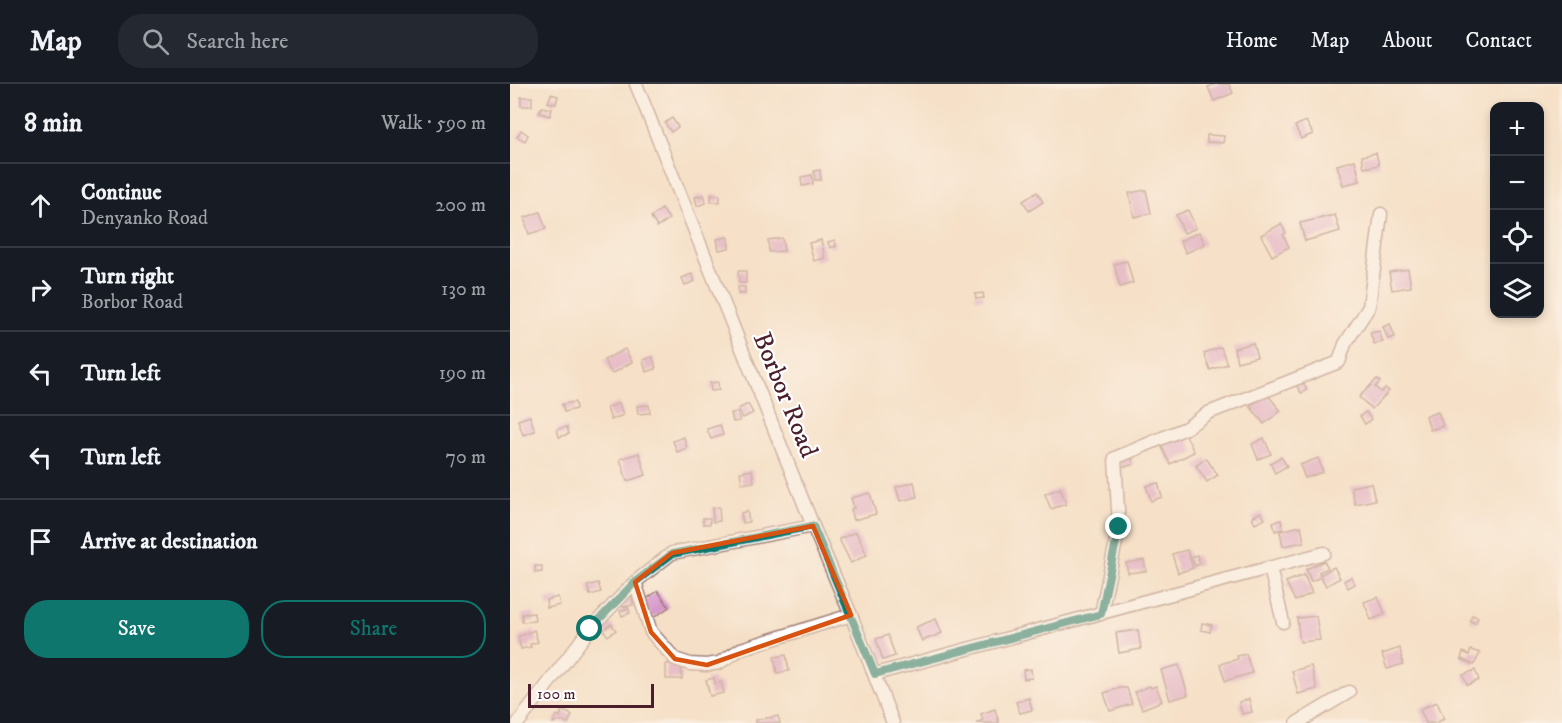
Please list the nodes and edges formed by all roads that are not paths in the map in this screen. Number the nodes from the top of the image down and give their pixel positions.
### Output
1 (636, 84) edge
2 (1381, 214) dead end
3 (813, 526) junction
4 (1324, 554) dead end
5 (1270, 568) junction
6 (635, 582) junction
7 (1101, 614) junction
8 (851, 615) junction
9 (1283, 622) dead end
10 (875, 674) junction
11 (1349, 692) dead end
12 (518, 723) edge
13 (893, 723) edge
14 (1297, 723) edge

1 - 3 street, Borbor Road
2 - 7 street
3 - 6 street
3 - 8 street, Borbor Road
4 - 5 street
5 - 7 street
5 - 9 street
6 - 8 street
6 - 12 street
7 - 10 street
8 - 10 street, Borbor Road
10 - 13 street, Borbor Road
11 - 14 street

